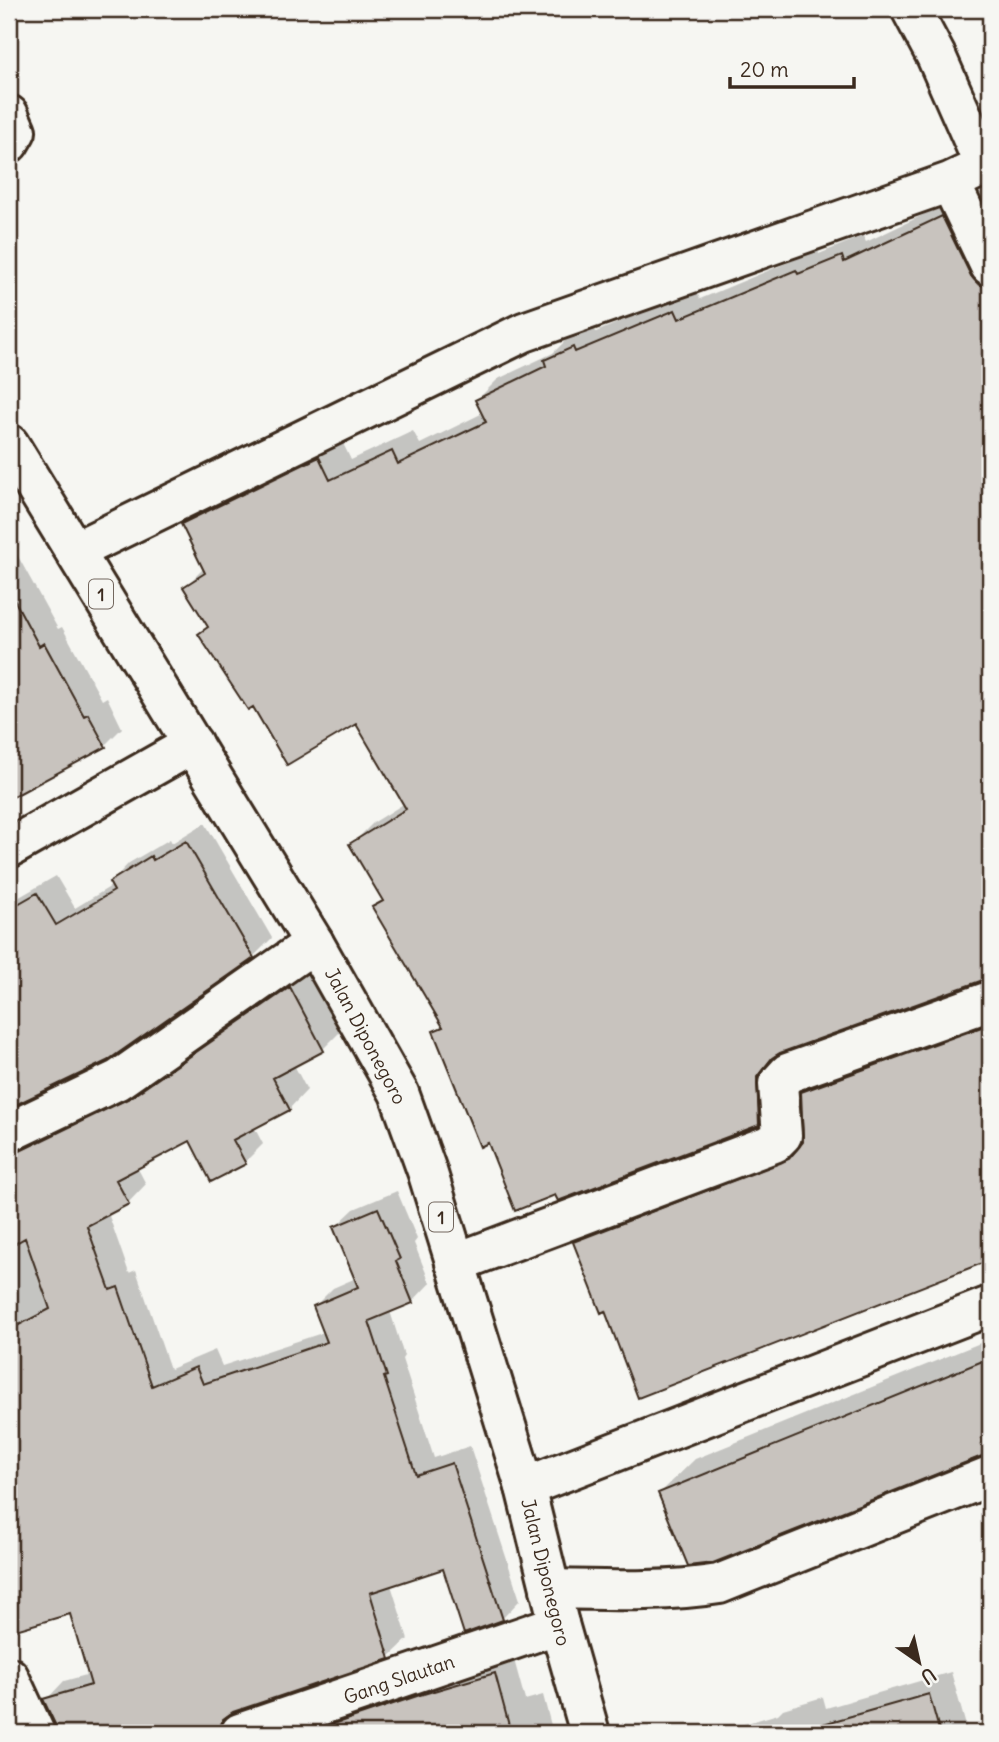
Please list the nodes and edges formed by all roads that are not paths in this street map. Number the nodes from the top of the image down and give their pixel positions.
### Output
1 (911, 9) edge
2 (9, 115) edge
3 (9, 142) edge
4 (987, 164) edge
5 (950, 182) junction
6 (990, 265) edge
7 (9, 444) edge
8 (75, 551) junction
9 (193, 744) junction
10 (9, 848) edge
11 (314, 943) junction
12 (990, 1001) edge
13 (9, 1132) edge
14 (456, 1263) junction
15 (990, 1306) edge
16 (990, 1476) edge
17 (524, 1487) junction
18 (554, 1606) junction
19 (9, 1677) edge
20 (35, 1733) edge
21 (240, 1733) edge
22 (590, 1733) edge

1 - 4 main road
2 - 3 main road
4 - 5 main road
5 - 6 main road
5 - 8 main road
7 - 8 main road, Jalan Diponegoro / 1
8 - 9 main road, Jalan Diponegoro / 1
9 - 10 main road
9 - 11 main road, Jalan Diponegoro / 1
11 - 13 main road
11 - 14 main road, Jalan Diponegoro / 1
12 - 14 main road
14 - 17 main road, Jalan Diponegoro / 1
15 - 17 main road
16 - 18 main road, Gang Slautan
17 - 18 main road, Jalan Diponegoro / 1
18 - 21 main road, Gang Slautan
18 - 22 main road, Jalan Diponegoro / 1
19 - 20 main road

